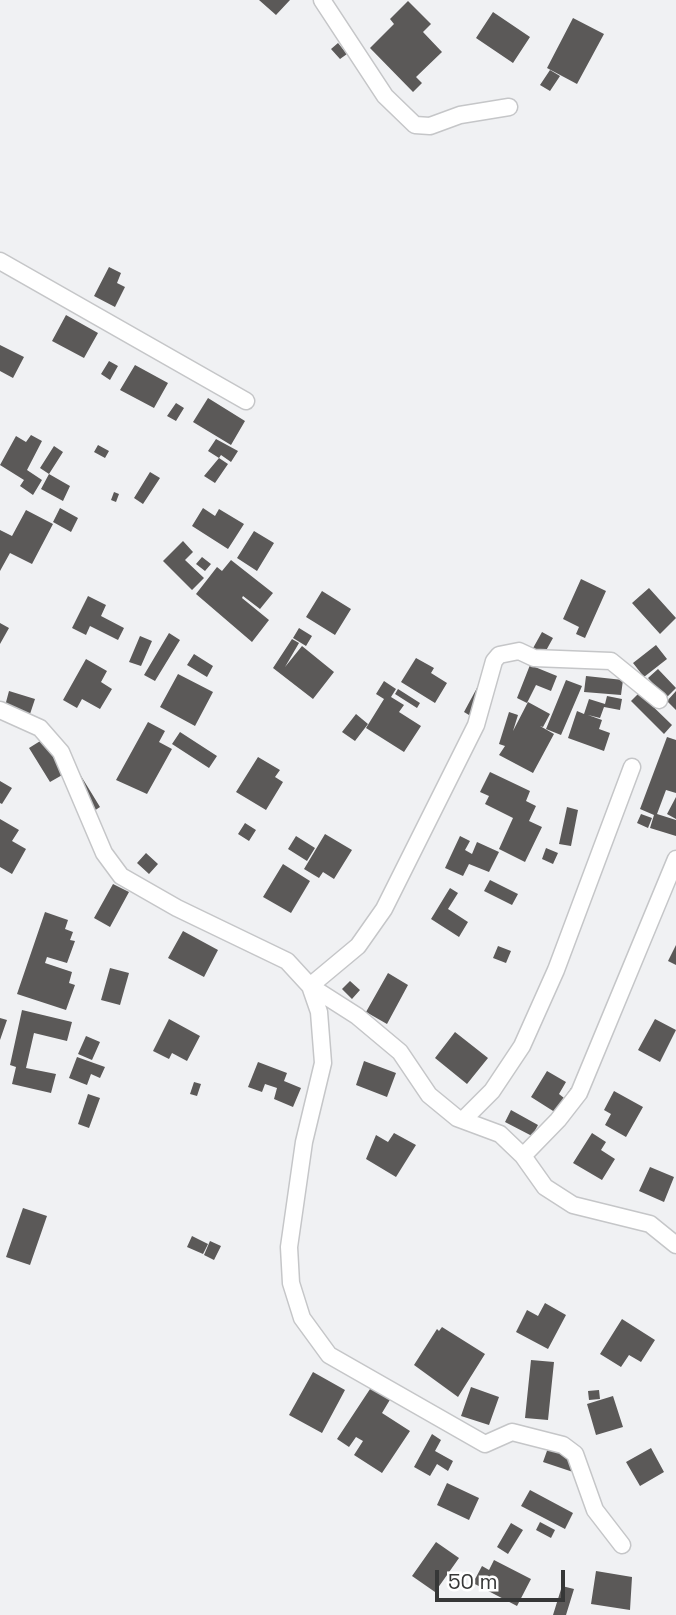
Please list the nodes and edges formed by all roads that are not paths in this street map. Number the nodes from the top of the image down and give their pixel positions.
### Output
1 (322, 0) edge
2 (509, 107) dead end
3 (0, 261) edge
4 (246, 401) dead end
5 (659, 700) dead end
6 (0, 710) edge
7 (632, 767) dead end
8 (676, 859) edge
9 (310, 986) junction
10 (463, 1120) junction
11 (523, 1156) junction
12 (676, 1245) edge
13 (622, 1545) dead end

1 - 2 street
3 - 4 street
5 - 9 street
6 - 9 street
7 - 10 street
8 - 11 street
9 - 10 street
9 - 13 street
10 - 11 street
11 - 12 street

